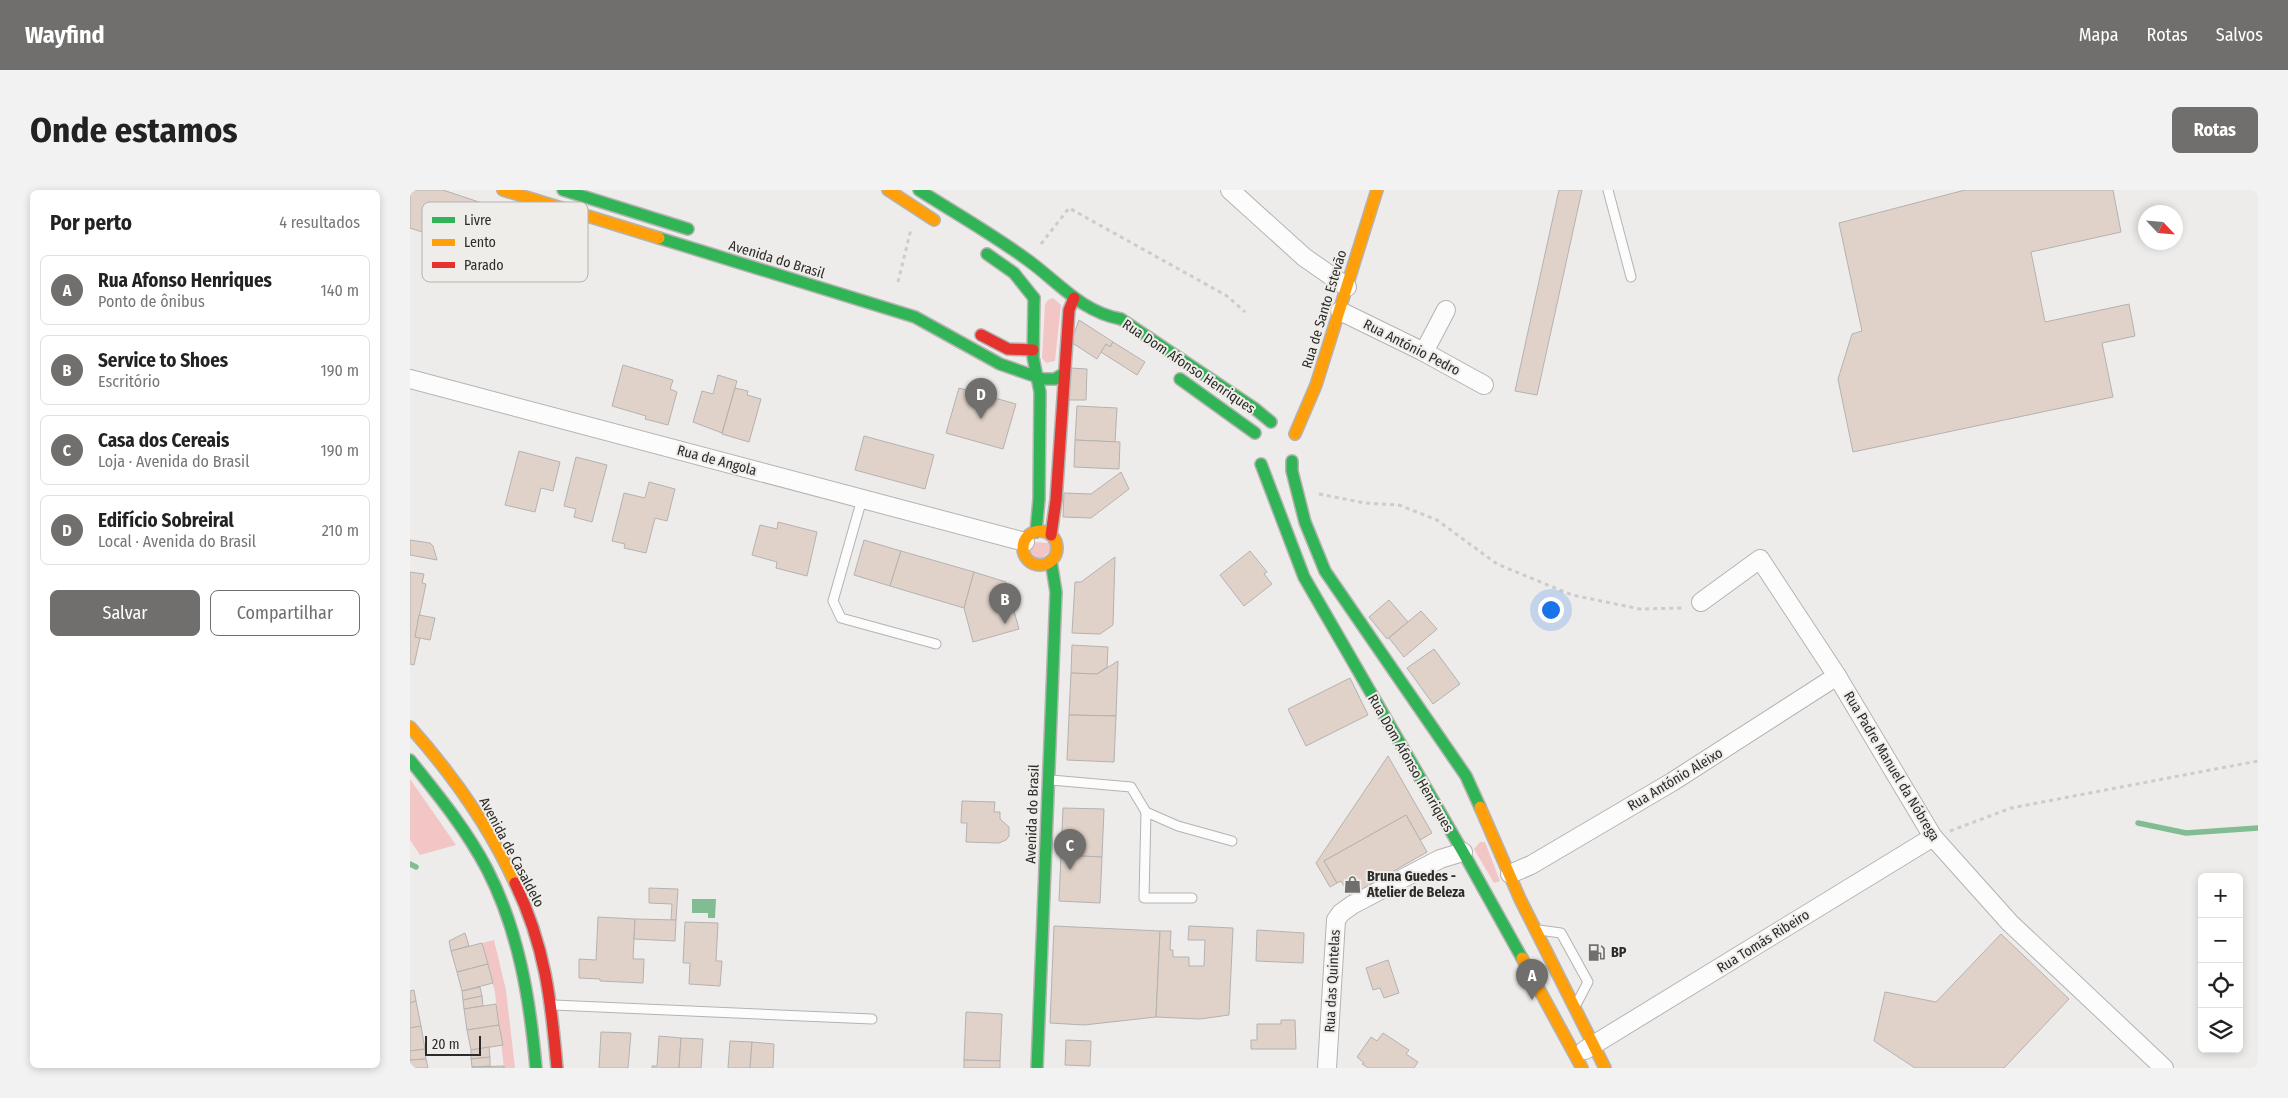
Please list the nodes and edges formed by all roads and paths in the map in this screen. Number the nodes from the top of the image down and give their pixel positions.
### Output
1 (503, 190) edge
2 (563, 190) edge
3 (888, 190) edge
4 (919, 190) edge
5 (1230, 190) edge
6 (1377, 190) edge
7 (1608, 190) edge
8 (542, 202) edge
9 (588, 216) edge
10 (946, 227) dead end
11 (702, 234) dead end
12 (908, 241) dead end
13 (978, 248) dead end
14 (1036, 252) dead end
15 (1631, 277) dead end
16 (898, 282) dead end
17 (1058, 287) junction
18 (1347, 287) junction
19 (1034, 298) junction
20 (1074, 298) junction
21 (1446, 310) dead end
22 (1340, 311) junction
23 (1245, 312) dead end
24 (1104, 316) junction
25 (1112, 330) dead end
26 (973, 331) dead end
27 (1033, 350) junction
28 (1424, 352) junction
29 (1063, 374) junction
30 (1174, 374) dead end
31 (1035, 375) junction
32 (410, 379) edge
33 (1484, 385) dead end
34 (1271, 422) junction
35 (1255, 433) junction
36 (1295, 434) junction
37 (1292, 461) junction
38 (1261, 464) junction
39 (1297, 490) junction
40 (862, 499) junction
41 (1051, 535) junction
42 (1030, 537) junction
43 (1050, 561) junction
44 (1701, 602) joint
45 (936, 644) dead end
46 (1837, 676) junction
47 (410, 727) edge
48 (410, 760) edge
49 (2258, 761) edge
50 (1048, 780) junction
51 (1146, 812) junction
52 (1933, 837) junction
53 (1232, 841) dead end
54 (1461, 842) junction
55 (1510, 874) junction
56 (1192, 898) dead end
57 (1513, 905) junction
58 (1493, 909) junction
59 (1535, 930) junction
60 (551, 1005) junction
61 (1575, 1008) junction
62 (872, 1019) dead end
63 (1593, 1045) junction
64 (1579, 1062) edge
65 (536, 1068) edge
66 (557, 1068) edge
67 (1037, 1068) edge
68 (1327, 1068) edge
69 (1605, 1068) edge
70 (2164, 1068) edge

1 - 8 street, Avenida do Brasil
2 - 11 street
3 - 10 street
4 - 17 street, Rua Dom Afonso Henriques
5 - 18 street
6 - 18 street, Rua de Santo Estevão
7 - 15 lane
9 - 31 street, Avenida do Brasil
12 - 16 path
13 - 19 street
14 - 23 path
17 - 19 street
17 - 20 street, Rua Dom Afonso Henriques
18 - 22 street, Rua de Santo Estevão
19 - 27 street
20 - 24 street, Rua Dom Afonso Henriques
20 - 29 street, Avenida do Brasil
21 - 28 street
22 - 28 street, Rua António Pedro
22 - 36 street, Rua de Santo Estevão
24 - 25 street, Rua Dom Afonso Henriques
24 - 34 street, Rua Dom Afonso Henriques
26 - 27 street
27 - 31 street
28 - 33 street, Rua António Pedro
29 - 31 street, Avenida do Brasil
29 - 41 street, Avenida do Brasil
30 - 35 street, Rua Dom Afonso Henriques
31 - 42 street
32 - 40 street, Rua de Angola
34 - 35 street, Rua Dom Afonso Henriques
34 - 36 street, Rua Dom Afonso Henriques
35 - 38 street, Rua Dom Afonso Henriques
36 - 37 street
37 - 38 street
37 - 39 street
38 - 54 street, Rua Dom Afonso Henriques
39 - 44 path
39 - 55 street
40 - 42 street, Rua de Angola
40 - 45 lane
41 - 42 street
41 - 43 street, Avenida do Brasil
42 - 43 street
43 - 50 street, Avenida do Brasil
44 - 46 street, Rua Padre Manuel da Nóbrega
46 - 52 street, Rua Padre Manuel da Nóbrega
46 - 55 street, Rua António Aleixo
47 - 60 street, Avenida de Casaldelo
48 - 65 street
49 - 52 path
50 - 51 lane
50 - 67 street, Avenida do Brasil
51 - 53 lane
51 - 56 lane
52 - 63 street, Rua Tomás Ribeiro
52 - 70 street, Rua Padre Manuel da Nóbrega
54 - 58 street, Rua Dom Afonso Henriques
54 - 68 street, Rua das Quintelas
55 - 57 street
57 - 58 street
57 - 59 street
58 - 64 street, Rua Dom Afonso Henriques
59 - 61 street
59 - 61 lane
60 - 62 lane
60 - 66 street, Avenida de Casaldelo
61 - 63 street
63 - 64 street, Rua Dom Afonso Henriques
63 - 69 street

